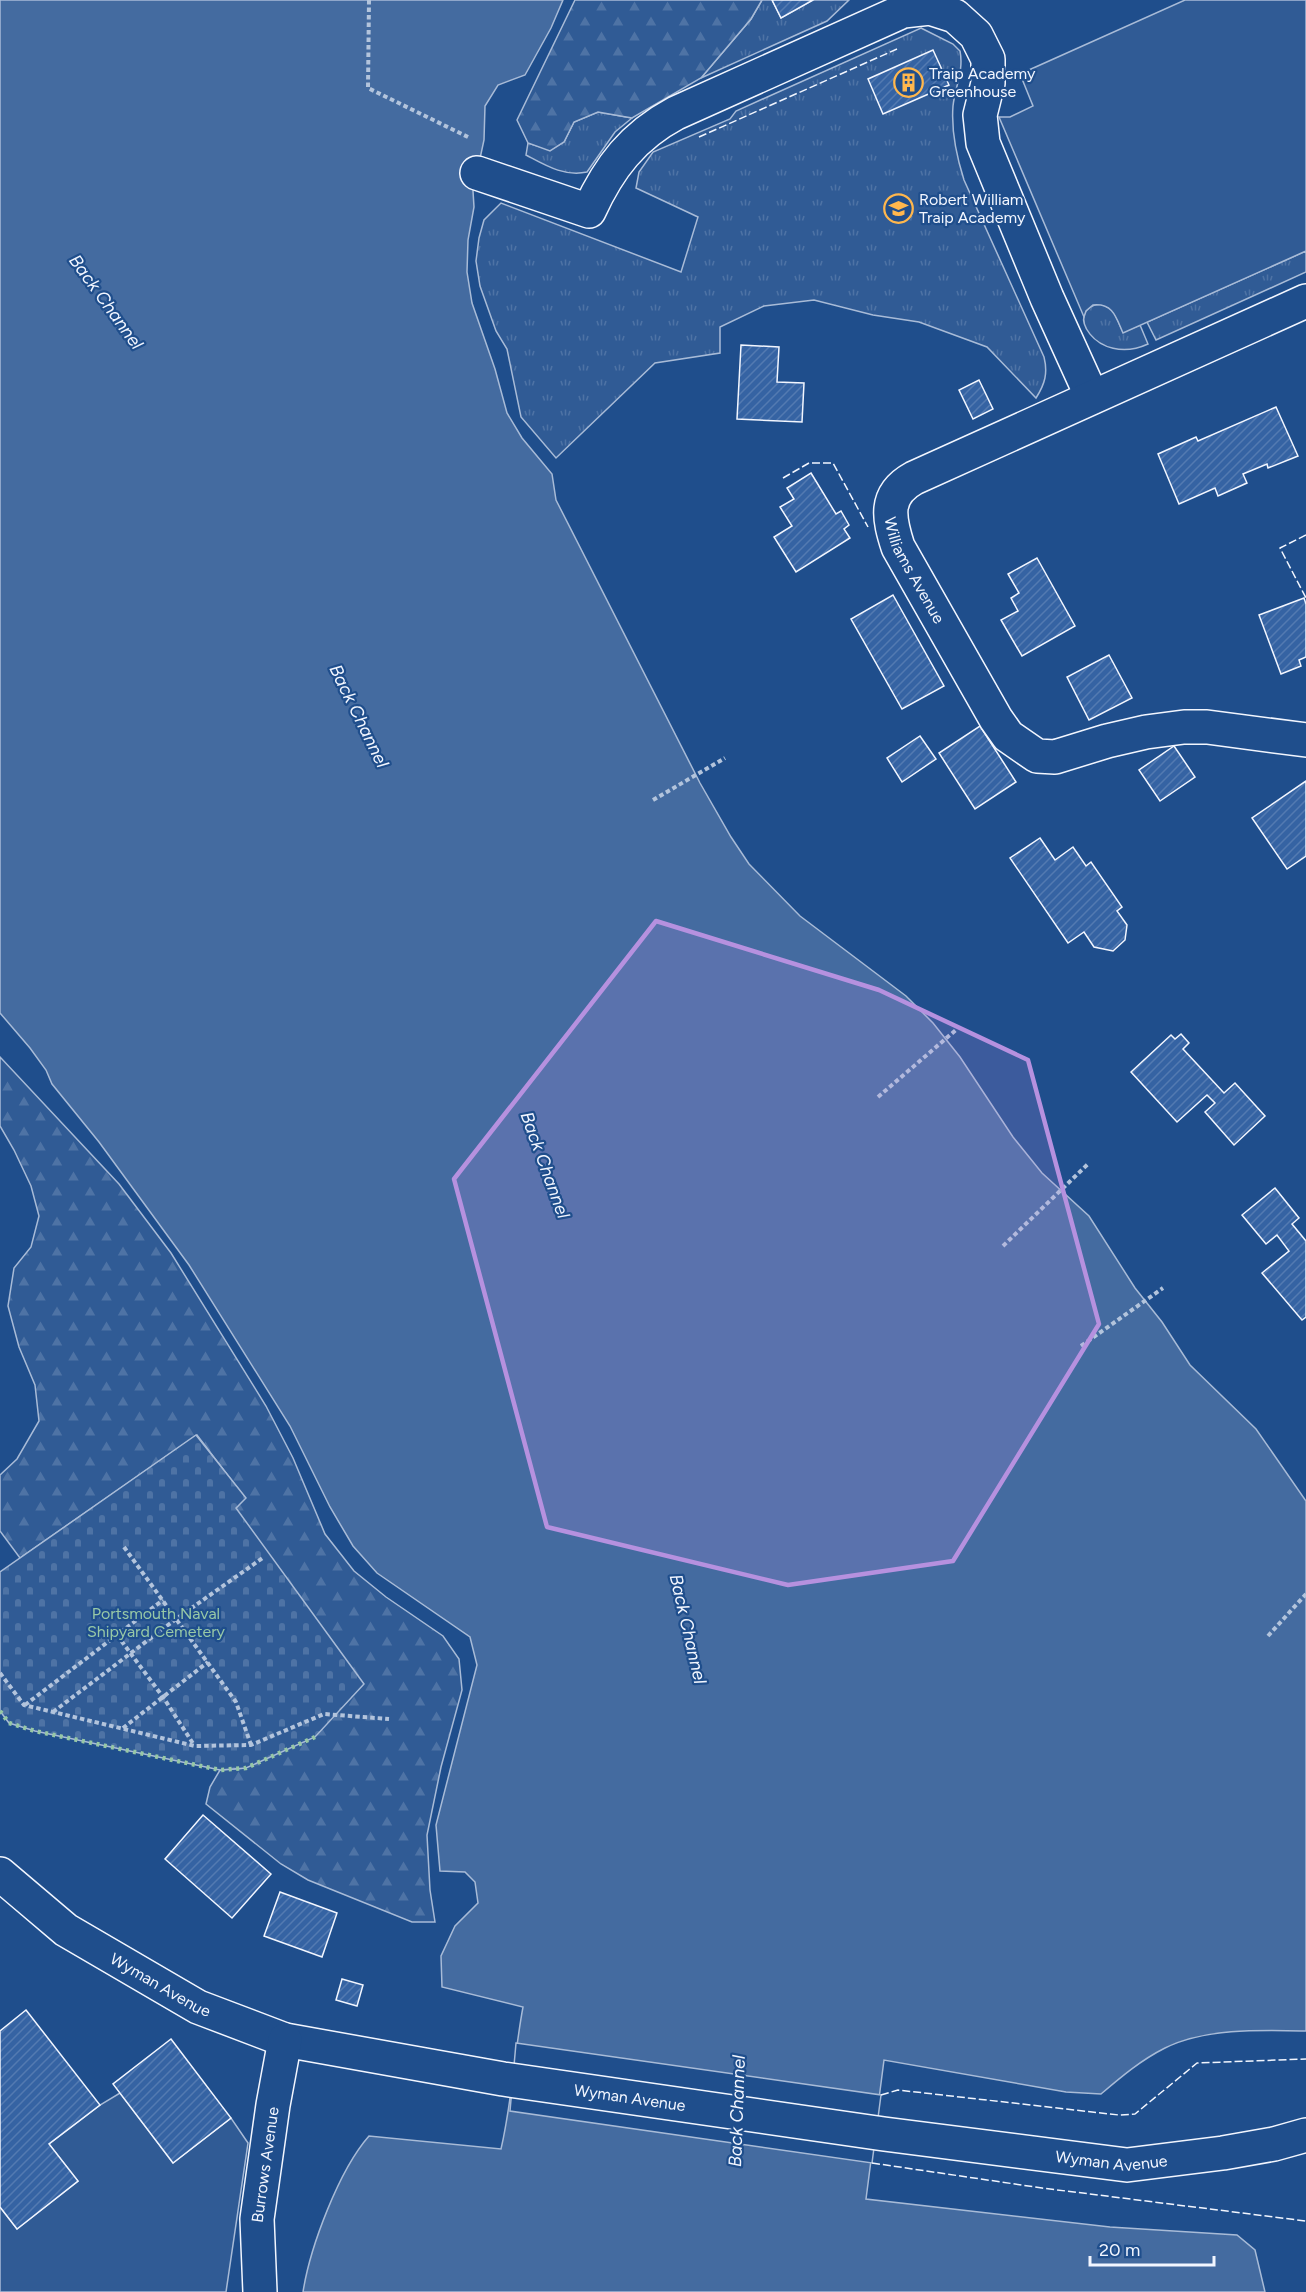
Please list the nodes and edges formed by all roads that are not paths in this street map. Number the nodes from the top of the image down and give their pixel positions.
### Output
1 (477, 173) dead end
2 (1306, 301) edge
3 (1092, 398) junction
4 (1306, 741) edge
5 (0, 1874) edge
6 (285, 2040) junction
7 (1306, 2135) edge
8 (260, 2292) edge

1 - 3 street
2 - 3 street, Williams Avenue
3 - 4 street, Williams Avenue
5 - 6 street, Wyman Avenue
6 - 7 street, Wyman Avenue
6 - 8 street, Burrows Avenue

